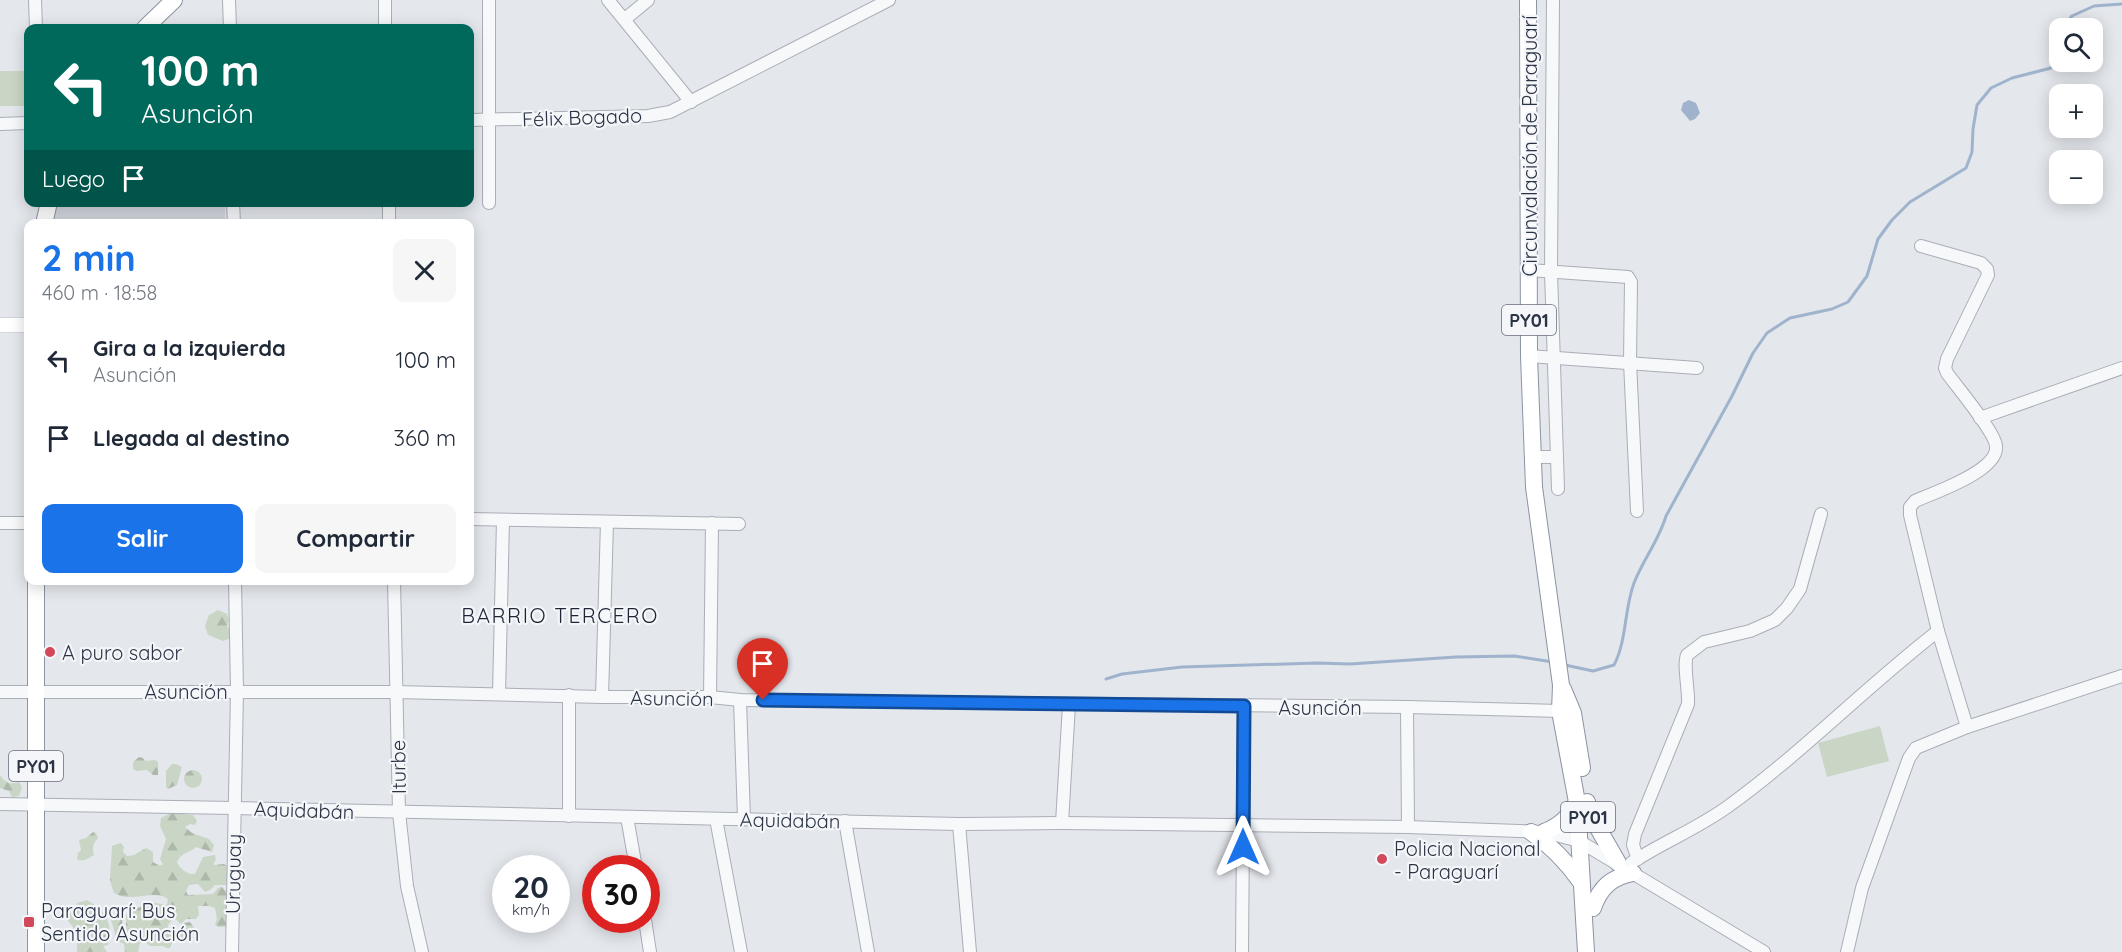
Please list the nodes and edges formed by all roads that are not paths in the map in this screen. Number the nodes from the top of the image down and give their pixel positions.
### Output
1 (35, 0) edge
2 (174, 0) edge
3 (229, 0) edge
4 (385, 0) edge
5 (489, 0) edge
6 (608, 0) edge
7 (648, 0) edge
8 (889, 0) edge
9 (1528, 0) edge
10 (1553, 0) edge
11 (625, 19) junction
12 (36, 24) edge
13 (150, 24) edge
14 (230, 24) edge
15 (385, 24) edge
16 (691, 102) junction
17 (474, 120) edge
18 (489, 120) junction
19 (24, 123) edge
20 (0, 124) edge
21 (489, 203) dead end
22 (1921, 246) dead end
23 (1529, 270) junction
24 (1551, 272) junction
25 (0, 325) edge
26 (24, 325) edge
27 (1529, 356) junction
28 (1554, 357) junction
29 (1630, 362) junction
30 (1697, 368) dead end
31 (2122, 368) edge
32 (1980, 418) junction
33 (1557, 456) junction
34 (1533, 458) junction
35 (1558, 489) dead end
36 (1637, 511) dead end
37 (1821, 514) dead end
38 (474, 519) edge
39 (503, 520) junction
40 (607, 522) junction
41 (0, 523) edge
42 (24, 523) edge
43 (712, 523) junction
44 (739, 524) dead end
45 (36, 585) edge
46 (235, 585) edge
47 (394, 585) edge
48 (1938, 631) junction
49 (2122, 676) edge
50 (1561, 685) junction
51 (237, 691) junction
52 (0, 692) edge
53 (36, 692) junction
54 (396, 692) junction
55 (499, 693) junction
56 (569, 695) junction
57 (602, 697) junction
58 (710, 697) junction
59 (740, 700) junction
60 (1070, 705) junction
61 (1244, 706) junction
62 (1407, 707) junction
63 (1560, 711) junction
64 (1967, 727) junction
65 (1582, 802) junction
66 (0, 804) edge
67 (36, 806) junction
68 (234, 808) junction
69 (399, 812) junction
70 (569, 816) junction
71 (627, 817) junction
72 (716, 819) junction
73 (744, 819) junction
74 (844, 821) junction
75 (1062, 823) junction
76 (959, 824) junction
77 (1244, 826) junction
78 (1408, 827) junction
79 (1538, 832) junction
80 (1585, 844) junction
81 (634, 855) edge
82 (1629, 865) junction
83 (1582, 882) junction
84 (1593, 908) junction
85 (647, 933) edge
86 (36, 952) edge
87 (232, 952) edge
88 (422, 952) edge
89 (650, 952) edge
90 (741, 952) edge
91 (868, 952) edge
92 (970, 952) edge
93 (1242, 952) edge
94 (1586, 952) edge
95 (1596, 952) edge
96 (1764, 952) edge
97 (1847, 952) edge

1 - 12 street
2 - 13 highway
3 - 14 street
4 - 15 street
5 - 18 street
6 - 11 street
7 - 11 street
8 - 16 street, Félix Bogado
9 - 23 highway, Circunvalación de Paraguarí / PY01
10 - 24 street
11 - 16 street
16 - 18 street, Félix Bogado
17 - 18 street, Félix Bogado
18 - 21 street
19 - 20 street
22 - 32 street
23 - 24 street
23 - 27 highway, Circunvalación de Paraguarí / PY01
24 - 28 street
24 - 29 street
25 - 26 main road
27 - 28 street
27 - 34 highway, Circunvalación de Paraguarí / PY01
28 - 29 street
28 - 33 street
29 - 30 street
29 - 36 street
31 - 32 street
32 - 48 street
33 - 34 street
33 - 35 street
34 - 50 highway, Circunvalación de Paraguarí / PY01
37 - 82 street
38 - 39 street
39 - 40 street
39 - 55 street
40 - 43 street
40 - 57 street
41 - 42 street
43 - 44 street
43 - 58 street
45 - 53 highway, PY01
46 - 51 street, Uruguay
47 - 54 street, Iturbe
48 - 64 street
48 - 82 street
49 - 64 street
50 - 63 highway, Circunvalación de Paraguarí / PY01
50 - 65 highway, Circunvalación de Paraguarí / PY01
51 - 53 street, Asunción
51 - 54 street, Asunción
51 - 68 street, Uruguay
52 - 53 street, Asunción
53 - 67 highway, PY01
54 - 55 street, Asunción
54 - 69 street, Iturbe
55 - 56 street, Asunción
56 - 57 street, Asunción
56 - 70 street
57 - 58 street, Asunción
58 - 59 street, Asunción
59 - 60 street, Asunción
59 - 73 street
60 - 61 street, Asunción
60 - 75 street
61 - 62 street, Asunción
61 - 77 street
62 - 63 street, Asunción
62 - 78 street
63 - 65 highway, Circunvalación de Paraguarí / PY01
64 - 97 street
65 - 79 highway
65 - 80 highway, Circunvalación de Paraguarí / PY01
65 - 82 highway
66 - 67 street, Aquidabán
67 - 68 street, Aquidabán
67 - 86 highway, PY01
68 - 69 street, Aquidabán
68 - 87 street, Uruguay
69 - 70 street, Aquidabán
69 - 88 street, Iturbe
70 - 71 street, Aquidabán
71 - 72 street, Aquidabán
71 - 81 street
72 - 73 street, Aquidabán
72 - 90 street
73 - 74 street, Aquidabán
74 - 76 street, Aquidabán
74 - 91 street
75 - 76 street, Aquidabán
75 - 77 street, Aquidabán
76 - 92 street
77 - 78 street, Aquidabán
77 - 93 street
78 - 79 street, Aquidabán
79 - 80 street, Aquidabán
79 - 83 highway
80 - 82 street, Aquidabán
80 - 83 highway, Circunvalación de Paraguarí / PY01
80 - 84 highway, Circunvalación de Paraguarí / PY01
82 - 84 highway
82 - 96 street, Aquidabán
83 - 94 highway, Circunvalación de Paraguarí / PY01
84 - 95 highway, Circunvalación de Paraguarí / PY01
85 - 89 street

